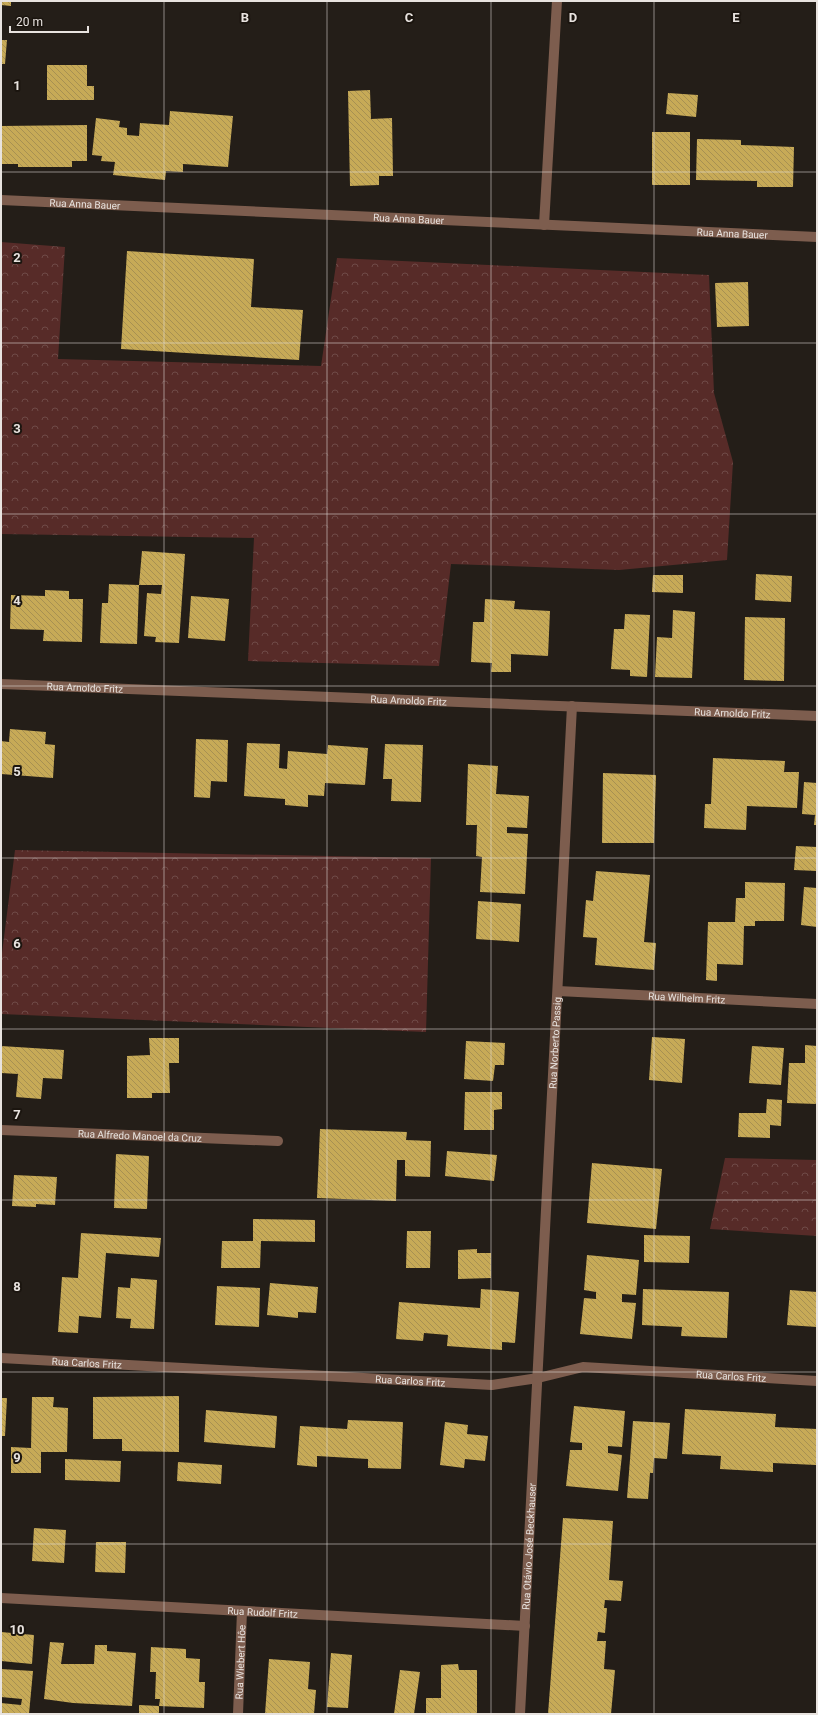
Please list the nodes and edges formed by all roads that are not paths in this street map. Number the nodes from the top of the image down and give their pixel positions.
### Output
1 (557, 1) edge
2 (1, 200) edge
3 (544, 225) junction
4 (817, 237) edge
5 (1, 684) edge
6 (572, 706) junction
7 (817, 716) edge
8 (558, 991) junction
9 (817, 1004) edge
10 (1, 1130) edge
11 (278, 1141) dead end
12 (1, 1358) edge
13 (538, 1378) junction
14 (817, 1381) edge
15 (1, 1598) edge
16 (242, 1611) junction
17 (525, 1626) junction
18 (238, 1714) edge
19 (520, 1714) edge

1 - 3 street
2 - 3 street, Rua Anna Bauer
3 - 4 street, Rua Anna Bauer
5 - 6 street, Rua Arnoldo Fritz
6 - 7 street, Rua Arnoldo Fritz
6 - 8 street, Rua Norberto Passig
8 - 9 street, Rua Wilhelm Fritz
8 - 13 street, Rua Norberto Passig
10 - 11 street, Rua Alfredo Manoel da Cruz
12 - 13 street, Rua Carlos Fritz
13 - 14 street, Rua Carlos Fritz
13 - 17 street, Rua Otávio José Beckhauser
15 - 16 street, Rua Rudolf Fritz
16 - 17 street, Rua Rudolf Fritz
16 - 18 street, Rua Wiebert Hôe
17 - 19 street, Rua Otávio José Beckhauser

